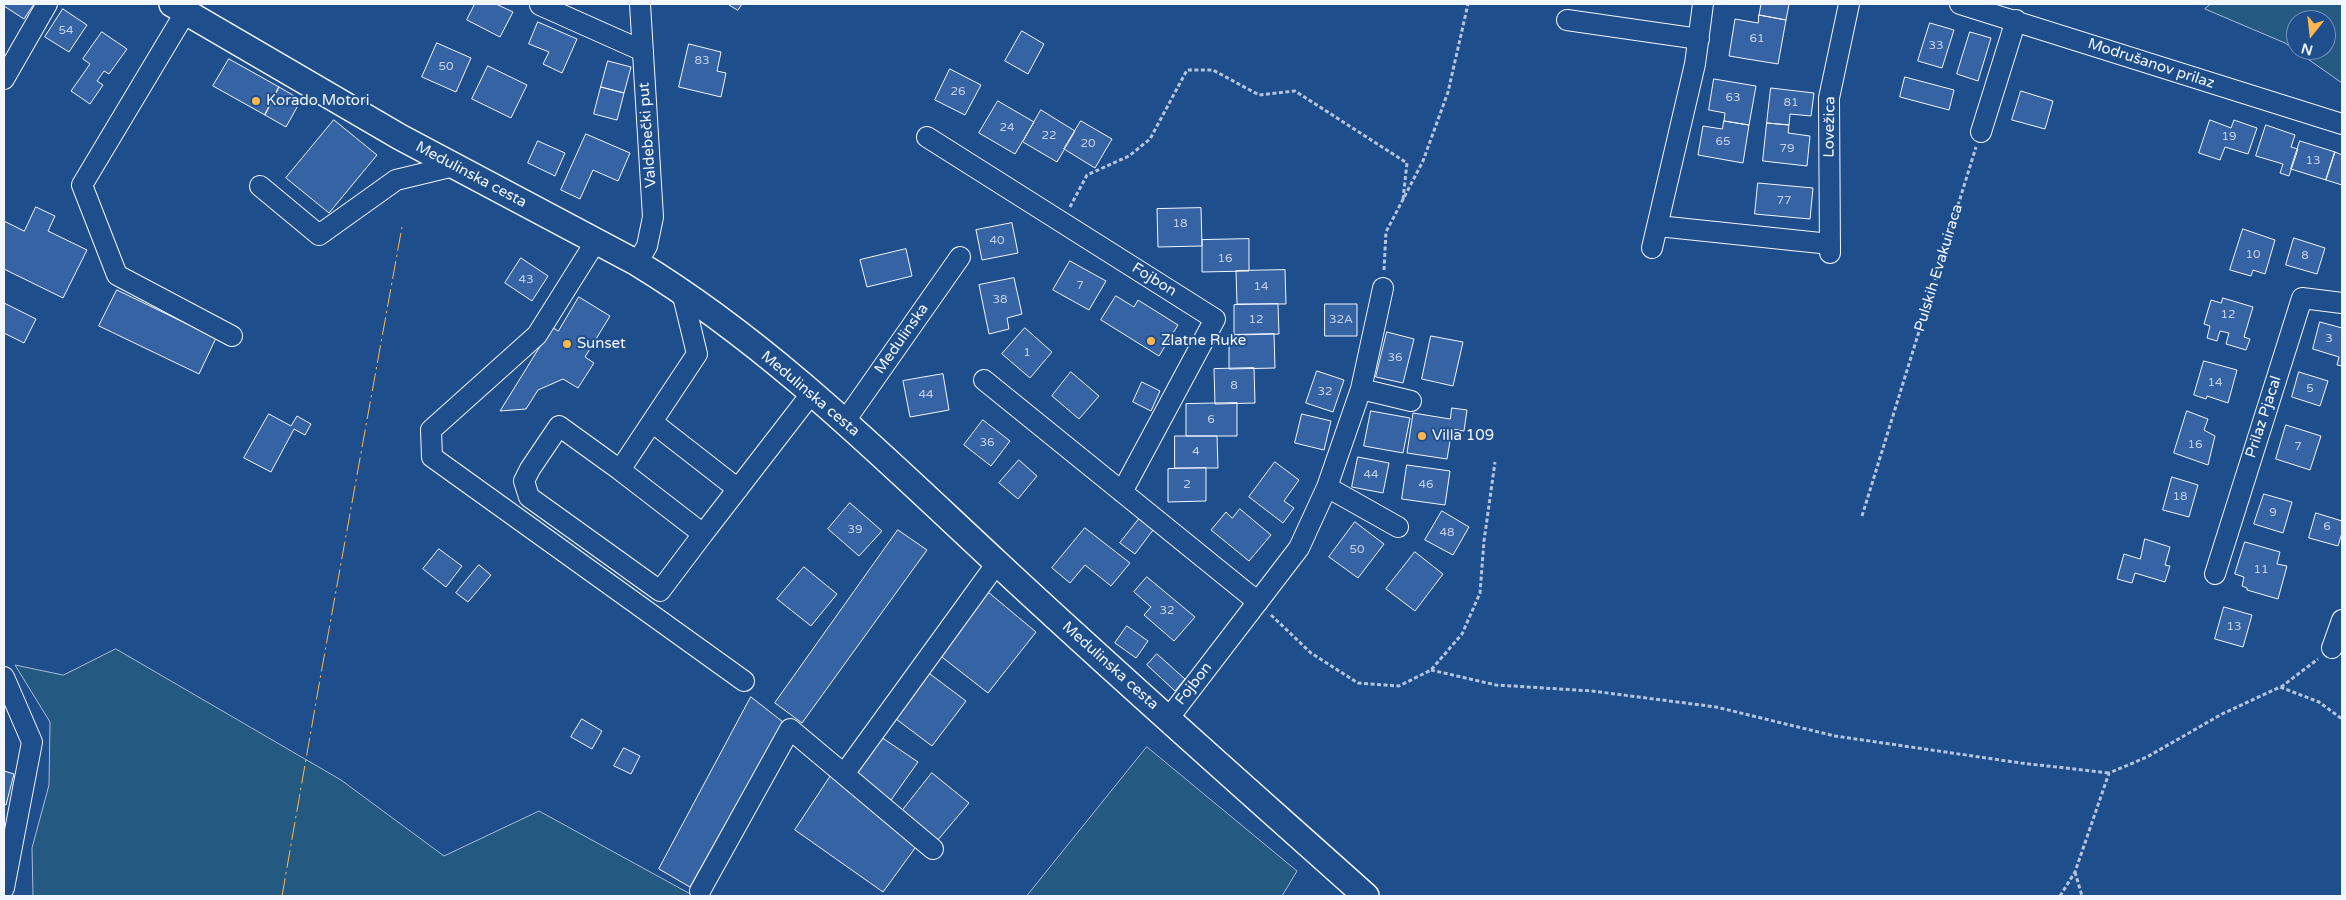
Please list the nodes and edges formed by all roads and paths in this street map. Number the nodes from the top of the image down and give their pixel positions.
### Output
1 (47, 4) edge
2 (540, 4) edge
3 (640, 4) edge
4 (1468, 4) edge
5 (1704, 4) edge
6 (1849, 4) edge
7 (1960, 4) edge
8 (179, 8) edge
9 (1567, 20) dead end
10 (2016, 20) junction
11 (1699, 39) junction
12 (643, 50) junction
13 (4, 79) edge
14 (2342, 124) edge
15 (1981, 132) joint
16 (927, 137) dead end
17 (454, 166) junction
18 (260, 186) dead end
19 (1403, 199) junction
20 (1062, 222) junction
21 (1658, 226) junction
22 (596, 241) junction
23 (1652, 248) dead end
24 (960, 257) dead end
25 (638, 263) junction
26 (1383, 288) joint
27 (682, 292) junction
28 (2342, 303) edge
29 (232, 336) dead end
30 (984, 380) dead end
31 (1361, 389) junction
32 (811, 394) junction
33 (1411, 401) dead end
34 (652, 422) junction
35 (844, 422) junction
36 (1495, 462) dead end
37 (620, 470) junction
38 (1327, 487) junction
39 (738, 489) junction
40 (1122, 492) junction
41 (1862, 516) dead end
42 (1398, 527) dead end
43 (703, 534) junction
44 (997, 563) junction
45 (2214, 574) dead end
46 (1258, 602) junction
47 (2342, 620) edge
48 (2332, 648) joint
49 (1431, 670) junction
50 (4, 677) edge
51 (744, 680) dead end
52 (2280, 687) junction
53 (1168, 719) junction
54 (2342, 720) edge
55 (2109, 773) junction
56 (844, 774) junction
57 (933, 849) dead end
58 (2075, 872) junction
59 (4, 888) edge
60 (700, 891) dead end
61 (1366, 896) edge
62 (2060, 896) edge
63 (2082, 896) edge

1 - 13 street
2 - 12 street
3 - 12 street, Valdebečki put
4 - 19 path
5 - 11 street
6 - 21 street, Lovežica
7 - 10 street, Modrušanov prilaz
8 - 17 main road, Medulinska cesta
8 - 29 street
9 - 11 street
10 - 14 street, Modrušanov prilaz
10 - 15 street
11 - 21 street
12 - 25 street, Valdebečki put
15 - 41 path, Pulskih Evakuiraca
16 - 20 street, Fojbon
17 - 18 street
17 - 22 main road, Medulinska cesta
19 - 20 path
19 - 26 path
20 - 40 street, Fojbon
21 - 23 street
22 - 25 main road, Medulinska cesta
22 - 51 street
24 - 35 street, Medulinska
25 - 27 main road, Medulinska cesta
26 - 31 street, Fojbon
27 - 32 main road, Medulinska cesta
27 - 34 street
28 - 45 street, Prilaz Pjacal
30 - 40 street
31 - 33 street
31 - 38 street, Fojbon
32 - 35 main road, Medulinska cesta
32 - 39 street
34 - 37 street
34 - 39 street
35 - 44 main road, Medulinska cesta
36 - 49 path
37 - 43 street
37 - 43 street
38 - 42 street
38 - 46 street, Fojbon
39 - 43 street
40 - 46 street
44 - 53 main road, Medulinska cesta
44 - 56 street
46 - 49 path
46 - 53 street, Fojbon
47 - 48 street
48 - 52 path
49 - 55 path
50 - 59 street
52 - 54 path
52 - 55 path
53 - 61 main road, Medulinska cesta
55 - 58 path
56 - 57 street
56 - 60 street
58 - 62 path
58 - 63 path

